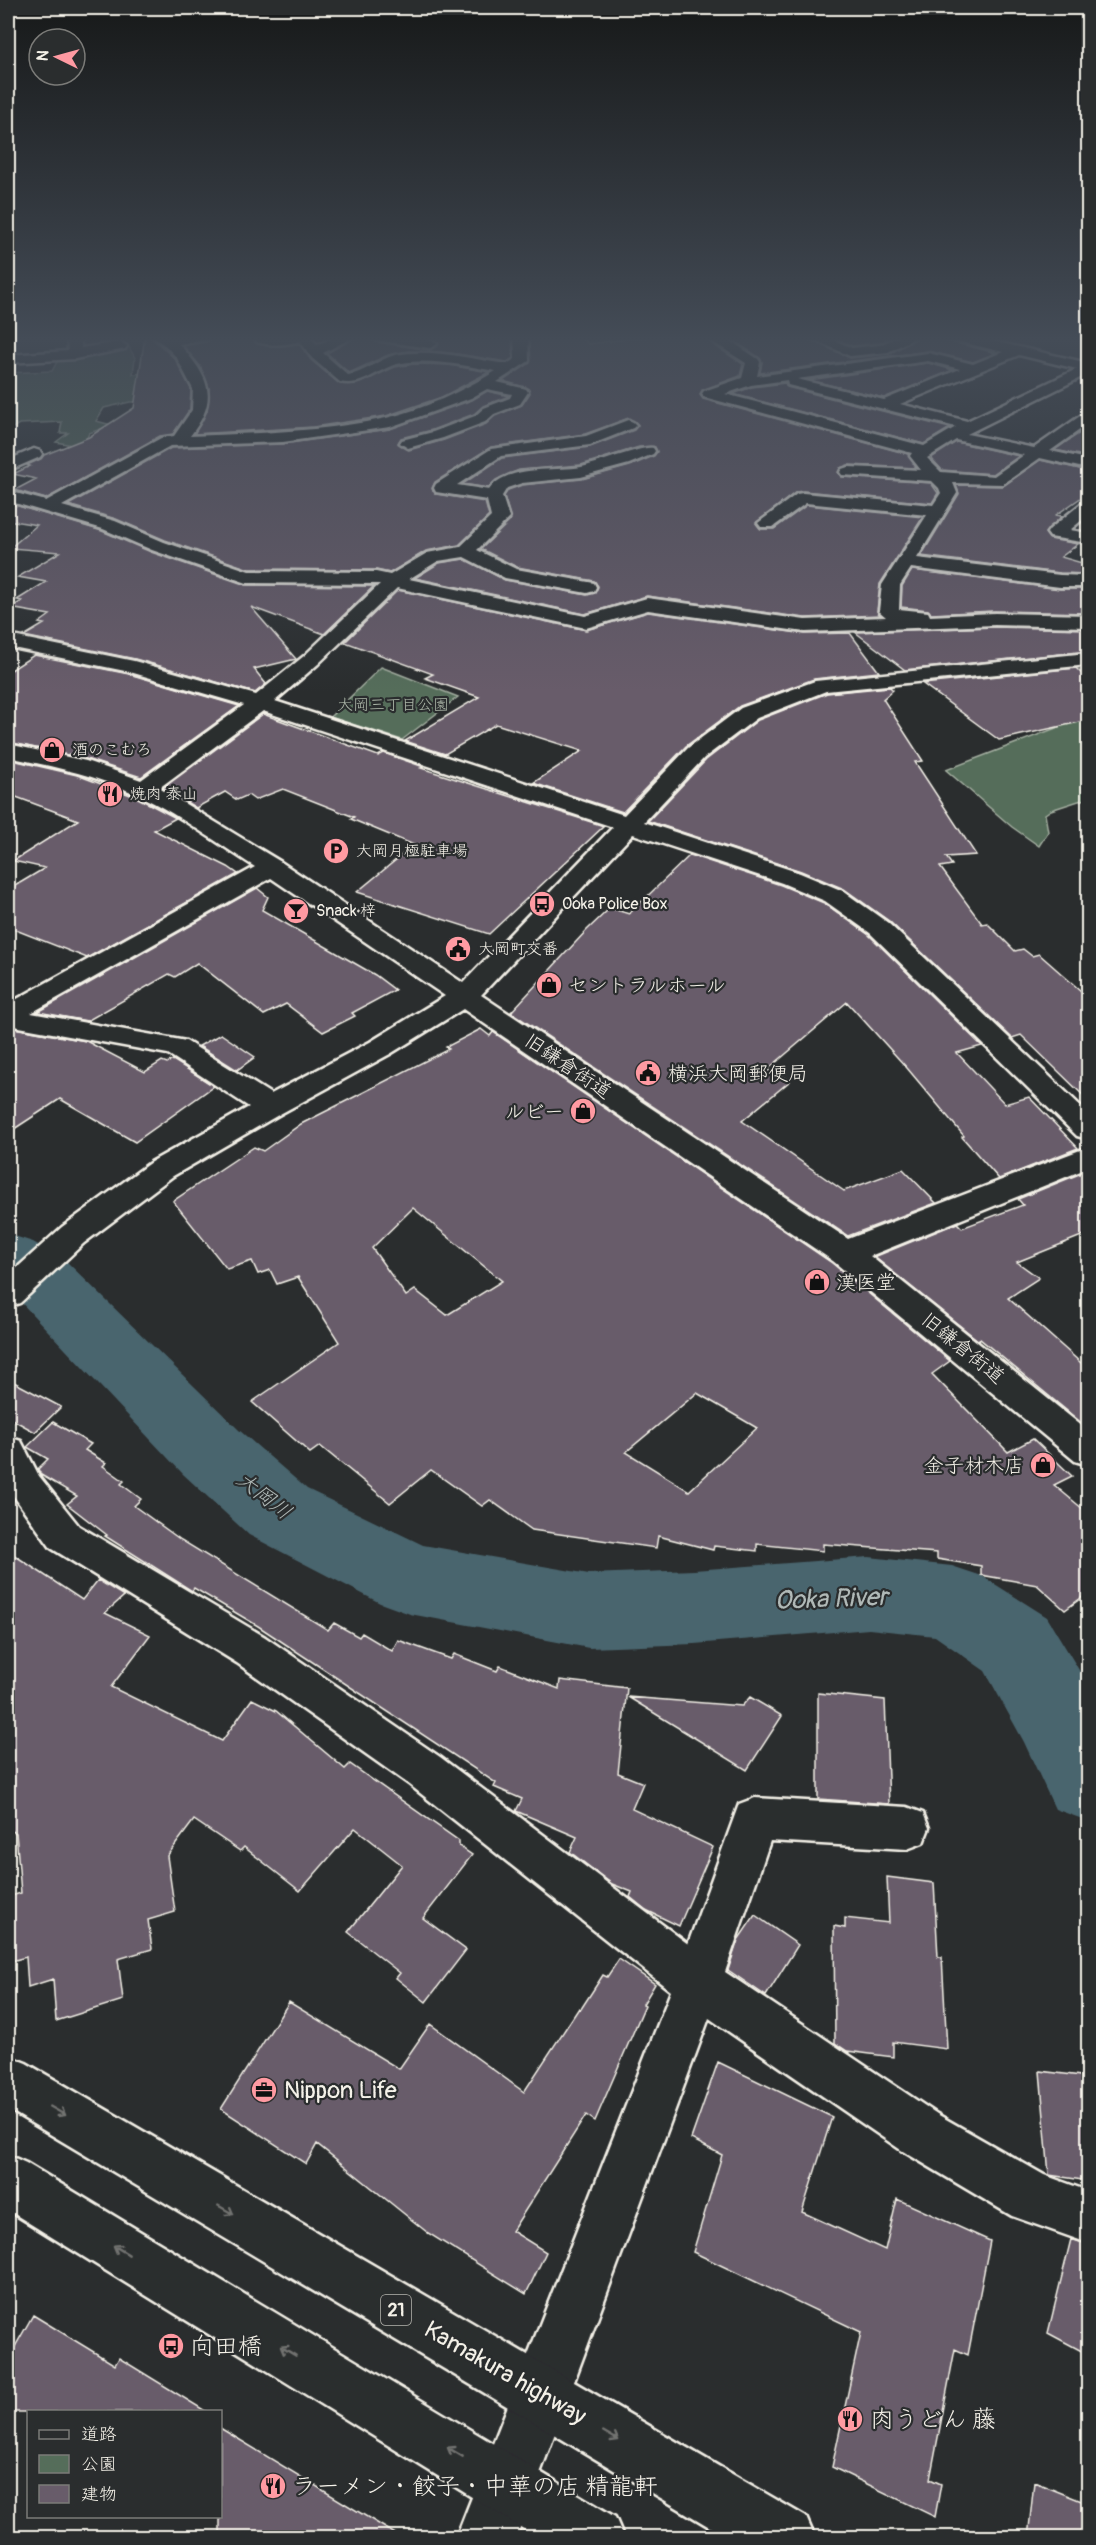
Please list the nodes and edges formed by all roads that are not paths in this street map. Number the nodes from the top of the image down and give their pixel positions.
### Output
1 (32, 455) edge
2 (141, 455) edge
3 (493, 455) edge
4 (640, 455) edge
5 (919, 455) edge
6 (1034, 455) edge
7 (1045, 455) edge
8 (1089, 464) edge
9 (8, 466) edge
10 (470, 470) junction
11 (848, 472) dead end
12 (938, 477) junction
13 (519, 478) junction
14 (8, 496) edge
15 (494, 496) junction
16 (48, 507) junction
17 (1089, 507) edge
18 (939, 511) junction
19 (768, 523) dead end
20 (905, 526) dead end
21 (928, 529) junction
22 (1089, 538) edge
23 (466, 551) junction
24 (908, 562) junction
25 (394, 581) junction
26 (1089, 582) edge
27 (587, 587) dead end
28 (995, 619) junction
29 (1089, 621) edge
30 (8, 641) edge
31 (1089, 659) edge
32 (1029, 665) junction
33 (260, 703) junction
34 (8, 751) edge
35 (143, 789) junction
36 (628, 825) junction
37 (272, 867) junction
38 (465, 996) junction
39 (8, 1016) edge
40 (270, 1107) junction
41 (1089, 1129) edge
42 (1089, 1157) edge
43 (845, 1253) junction
44 (8, 1295) edge
45 (8, 1451) edge
46 (1089, 1451) edge
47 (907, 1828) dead end
48 (698, 1982) junction
49 (8, 2081) edge
50 (8, 2181) edge
51 (1089, 2217) edge
52 (539, 2394) junction
53 (507, 2484) junction
54 (486, 2538) edge
55 (594, 2538) edge
56 (785, 2538) edge

1 - 9 street
2 - 16 street
3 - 10 street
4 - 13 street
5 - 12 street
6 - 12 street
7 - 8 street
10 - 13 street
10 - 15 street
11 - 12 street
12 - 18 street
13 - 15 street
14 - 16 street
15 - 23 street
16 - 25 street
17 - 22 street
18 - 19 street
18 - 21 street
20 - 21 street
21 - 24 street
23 - 25 street
23 - 27 street
24 - 26 street
24 - 28 street
25 - 28 street
25 - 33 street
28 - 29 street
28 - 32 street
30 - 33 street
31 - 32 street
32 - 36 street
33 - 35 street
33 - 36 street
34 - 35 street, 旧鎌倉街道
35 - 37 street, 旧鎌倉街道
36 - 38 street
36 - 41 street
37 - 38 street, 旧鎌倉街道
37 - 39 street
38 - 40 street
38 - 43 street, 旧鎌倉街道
39 - 40 street
40 - 44 street
42 - 43 street
43 - 46 street, 旧鎌倉街道
45 - 48 street
47 - 48 street
48 - 51 street
48 - 52 street
49 -> 52 street, Kamakura highway / 21
53 -> 50 street
52 - 53 street
52 -> 56 street, Kamakura highway / 21
53 - 54 street
53 - 55 street

